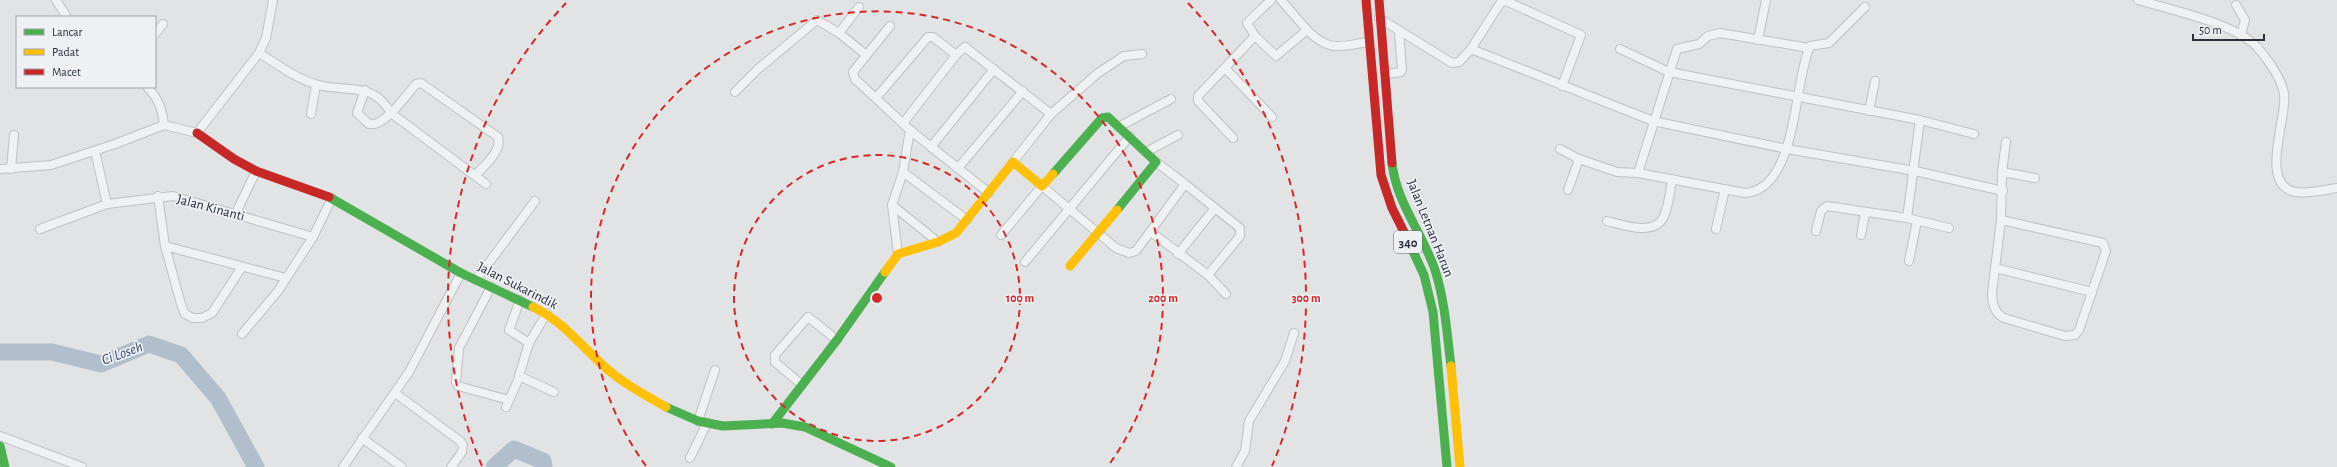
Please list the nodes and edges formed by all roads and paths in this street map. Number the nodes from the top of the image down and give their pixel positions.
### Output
1 (56, 0) edge
2 (273, 0) edge
3 (1271, 0) edge
4 (1281, 0) edge
5 (1366, 0) edge
6 (1379, 0) edge
7 (1766, 0) edge
8 (2138, 0) edge
9 (2236, 5) dead end
10 (859, 7) dead end
11 (1866, 7) dead end
12 (66, 16) edge
13 (1368, 17) junction
14 (1380, 18) junction
15 (163, 24) dead end
16 (890, 26) dead end
17 (1307, 30) junction
18 (1399, 32) junction
19 (156, 33) edge
20 (839, 33) junction
21 (2241, 35) junction
22 (1255, 36) junction
23 (1758, 40) junction
24 (1369, 42) junction
25 (1808, 48) junction
26 (1471, 49) junction
27 (1620, 49) dead end
28 (259, 53) junction
29 (865, 54) junction
30 (1142, 54) dead end
31 (956, 55) junction
32 (1225, 68) junction
33 (994, 69) junction
34 (1669, 72) junction
35 (1386, 74) junction
36 (1875, 81) dead end
37 (316, 85) junction
38 (1562, 86) junction
39 (148, 88) edge
40 (365, 90) junction
41 (1023, 91) junction
42 (734, 92) dead end
43 (1797, 97) junction
44 (876, 98) junction
45 (1171, 99) dead end
46 (1869, 111) junction
47 (391, 113) junction
48 (311, 114) dead end
49 (1051, 114) junction
50 (1272, 117) dead end
51 (1920, 120) junction
52 (1653, 121) junction
53 (904, 122) junction
54 (164, 125) junction
55 (1120, 126) junction
56 (910, 130) junction
57 (197, 133) junction
58 (1974, 134) dead end
59 (14, 135) dead end
60 (1178, 135) dead end
61 (1130, 136) junction
62 (1233, 138) dead end
63 (2006, 142) dead end
64 (931, 147) junction
65 (1560, 149) dead end
66 (1787, 149) junction
67 (95, 151) junction
68 (1146, 152) junction
69 (1578, 159) junction
70 (1013, 162) junction
71 (1156, 162) junction
72 (958, 168) junction
73 (0, 169) edge
74 (12, 169) junction
75 (1915, 170) junction
76 (256, 171) junction
77 (903, 172) junction
78 (2002, 172) junction
79 (1638, 173) junction
80 (475, 176) junction
81 (2035, 178) dead end
82 (1672, 179) junction
83 (486, 184) dead end
84 (1186, 184) junction
85 (1042, 186) junction
86 (2337, 188) edge
87 (1725, 189) junction
88 (1568, 190) dead end
89 (2003, 191) junction
90 (989, 193) junction
91 (158, 196) junction
92 (332, 198) junction
93 (535, 201) dead end
94 (107, 204) junction
95 (892, 205) junction
96 (1070, 207) junction
97 (1215, 208) junction
98 (236, 213) junction
99 (1865, 214) junction
100 (1907, 218) junction
101 (967, 220) junction
102 (2001, 220) junction
103 (1607, 221) dead end
104 (1917, 221) junction
105 (1949, 228) dead end
106 (40, 229) dead end
107 (1716, 229) dead end
108 (1816, 230) dead end
109 (1097, 231) junction
110 (1151, 232) junction
111 (1001, 235) dead end
112 (1861, 235) dead end
113 (313, 237) junction
114 (938, 242) junction
115 (166, 246) junction
116 (898, 254) junction
117 (1178, 254) junction
118 (1910, 261) dead end
119 (1025, 262) dead end
120 (1070, 266) dead end
121 (242, 267) junction
122 (1995, 268) junction
123 (461, 273) junction
124 (1208, 275) junction
125 (286, 278) junction
126 (476, 280) junction
127 (491, 287) junction
128 (2092, 292) junction
129 (1226, 294) dead end
130 (520, 300) junction
131 (547, 313) junction
132 (1294, 333) dead end
133 (242, 334) dead end
134 (837, 340) junction
135 (529, 343) junction
136 (715, 370) dead end
137 (520, 378) junction
138 (802, 385) junction
139 (554, 392) dead end
140 (395, 394) junction
141 (703, 422) junction
142 (772, 424) junction
143 (0, 436) edge
144 (362, 438) junction
145 (0, 446) edge
146 (690, 458) dead end
147 (879, 464) edge
148 (6, 467) edge
149 (82, 467) edge
150 (343, 467) edge
151 (402, 467) edge
152 (451, 467) edge
153 (891, 467) edge
154 (1236, 467) edge
155 (1447, 467) edge
156 (1460, 467) edge

1 - 12 street
2 - 28 street
3 - 22 street
4 - 17 street
5 - 13 main road, Jalan Letnan Harun / 340
6 - 14 main road, Jalan Letnan Harun / 340
7 - 23 street
8 - 21 street
9 - 21 street
10 - 20 street
11 - 25 street
13 - 14 street
13 - 24 main road, Jalan Letnan Harun / 340
14 - 18 street
14 - 35 main road, Jalan Letnan Harun / 340
15 - 19 street
16 - 29 street
17 - 22 street
17 - 24 street
18 - 26 street
18 - 35 street
20 - 29 street
20 - 42 street
21 - 86 street
22 - 32 street
23 - 25 street
23 - 34 street
24 - 155 main road, Jalan Letnan Harun / 340
25 - 43 street
26 - 38 street
26 - 38 street
27 - 34 street
28 - 37 street
28 - 57 street
29 - 44 street
30 - 49 street
31 - 33 street
31 - 44 street
31 - 53 street
32 - 50 street
32 - 62 street
33 - 41 street
33 - 64 street
34 - 43 street
34 - 52 street
35 - 156 main road, Jalan Letnan Harun / 340
36 - 46 street
37 - 40 street
37 - 48 street
38 - 52 street
39 - 54 street
40 - 47 street
40 - 47 street
41 - 49 street
41 - 72 street
43 - 46 street
43 - 66 street
44 - 53 street
45 - 55 street
46 - 51 street
47 - 80 street
47 - 80 street
49 - 70 street
51 - 58 street
51 - 75 street
52 - 66 street
52 - 79 street
53 - 56 street
54 - 57 street
54 - 67 street
55 - 61 main road
55 - 85 main road
56 - 64 street
56 - 77 street
57 - 76 main road, Jalan Sukarindik
59 - 74 street
60 - 68 street
61 - 68 main road
61 - 96 street
63 - 78 street
64 - 72 street
65 - 69 street
66 - 75 street
66 - 87 street
67 - 74 street
67 - 94 street
68 - 71 main road
69 - 79 street
69 - 88 street
70 - 85 main road
70 - 90 main road
71 - 84 street
71 - 109 main road
72 - 90 street
73 - 74 street
75 - 89 street
75 - 100 street
76 - 92 main road, Jalan Sukarindik
76 - 98 street
77 - 95 street
77 - 101 street
78 - 81 street
78 - 89 street
79 - 82 street
80 - 83 street
82 - 87 street
82 - 103 street
84 - 97 street
84 - 110 street
85 - 96 street
85 - 111 street
87 - 107 street
89 - 102 street
90 - 101 main road
91 - 94 street, Jalan Kinanti
91 - 98 street, Jalan Kinanti
91 - 115 street
92 - 113 street
92 - 123 main road, Jalan Sukarindik
93 - 126 street
94 - 106 street, Jalan Kinanti
95 - 114 street
95 - 116 street
96 - 109 street
96 - 119 street
97 - 117 street
97 - 124 street
98 - 113 street, Jalan Kinanti
99 - 100 street
99 - 108 street
99 - 112 street
100 - 104 street
101 - 114 main road
102 - 122 street
102 - 128 street
104 - 105 street
104 - 118 street
109 - 110 street
109 - 120 main road
110 - 117 street
113 - 125 street
114 - 116 main road
115 - 121 street
115 - 121 street
116 - 134 main road
117 - 124 street
121 - 125 street
122 - 128 street
122 - 128 street
123 - 126 main road, Jalan Sukarindik
123 - 140 street
124 - 129 street
125 - 133 street
126 - 127 main road, Jalan Sukarindik
127 - 130 main road, Jalan Sukarindik
127 - 137 street
130 - 131 main road, Jalan Sukarindik
130 - 135 street
131 - 135 street
131 - 141 main road, Jalan Sukarindik
132 - 154 street
134 - 138 main road
134 - 138 street
135 - 137 street
136 - 141 street
137 - 139 street
138 - 142 main road
140 - 144 street
140 - 152 street
141 - 142 main road, Jalan Sukarindik
141 - 146 street
142 - 147 main road, Jalan Sukarindik
143 - 149 street
144 - 150 street
144 - 151 street
145 - 148 main road
147 - 153 main road, Jalan Sukarindik

